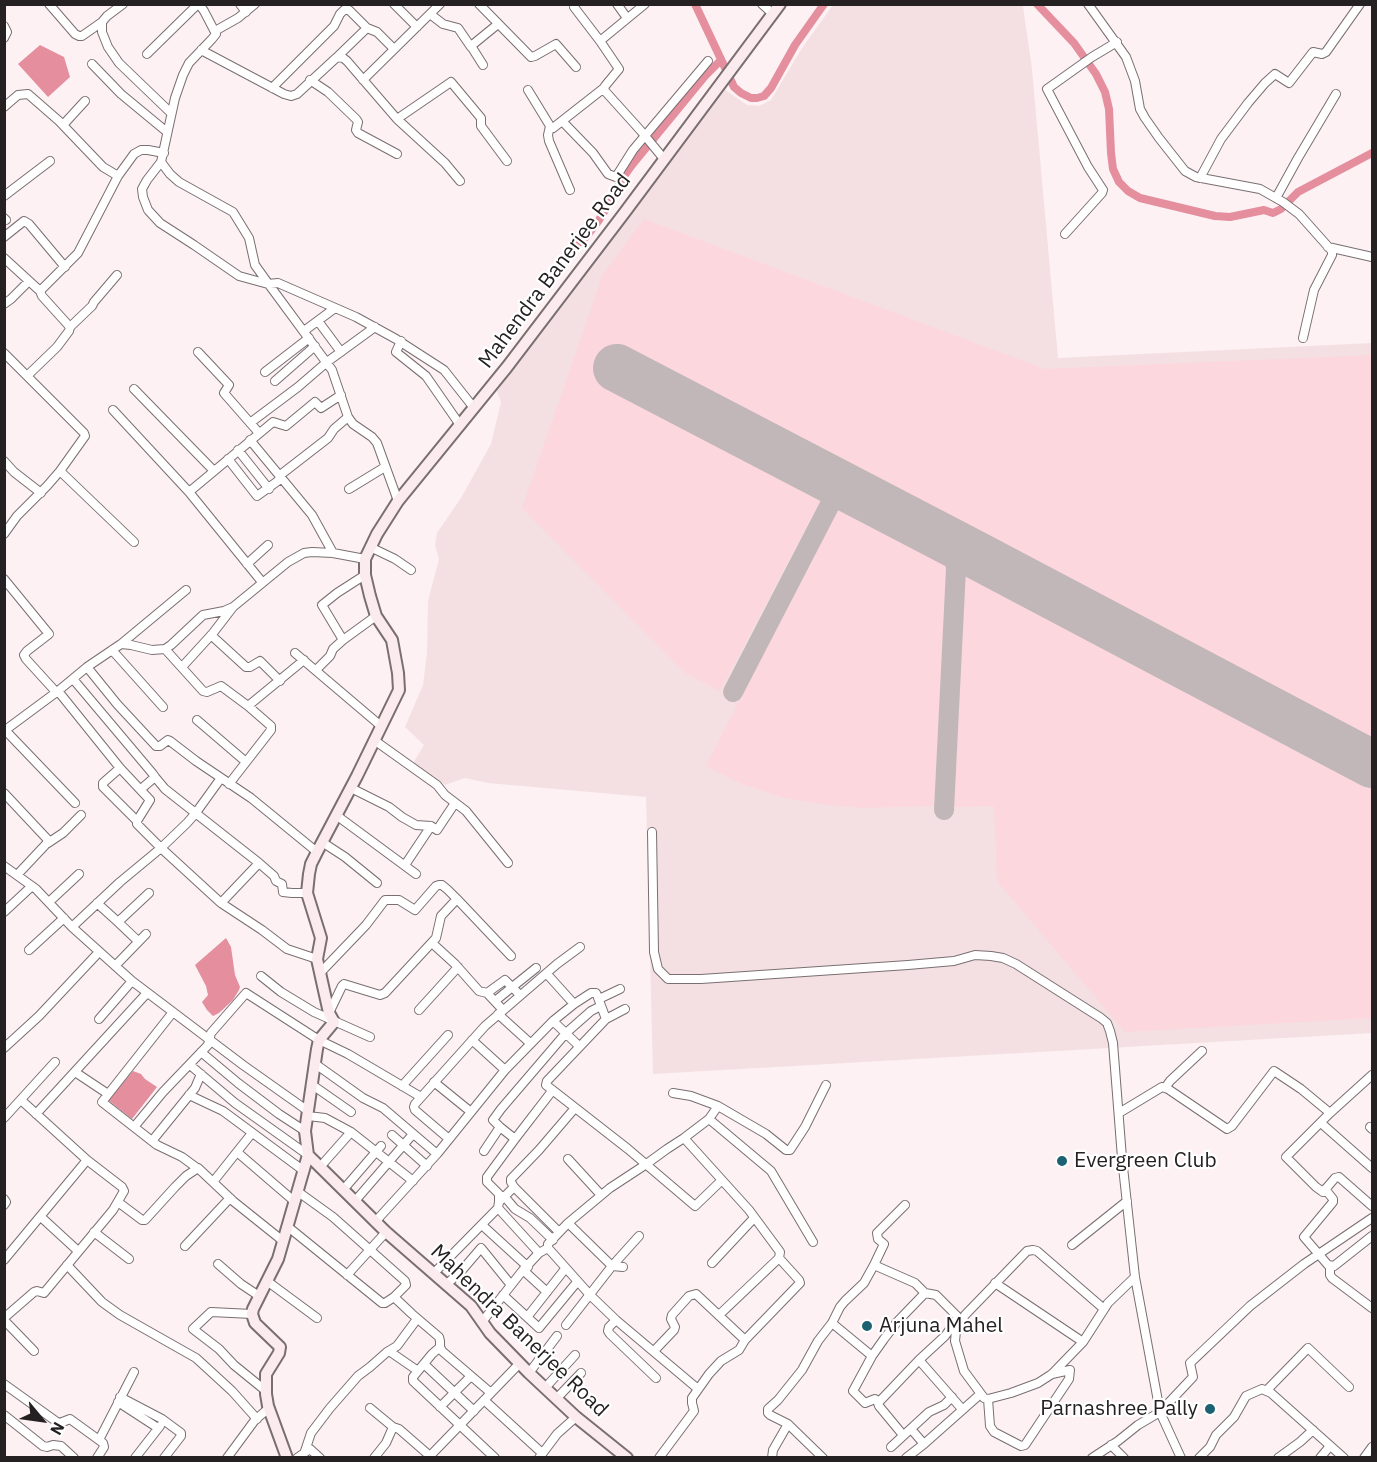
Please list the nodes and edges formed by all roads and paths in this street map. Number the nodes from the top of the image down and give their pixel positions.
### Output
1 (49, 4) edge
2 (123, 4) edge
3 (213, 4) edge
4 (240, 4) edge
5 (255, 4) edge
6 (394, 4) edge
7 (440, 4) edge
8 (479, 4) edge
9 (617, 4) edge
10 (645, 4) edge
11 (762, 4) edge
12 (780, 4) edge
13 (1088, 4) edge
14 (1360, 4) edge
15 (201, 7) edge
16 (574, 7) dead end
17 (246, 12) junction
18 (430, 14) junction
19 (772, 14) junction
20 (627, 18) junction
21 (102, 22) junction
22 (498, 24) junction
23 (4, 26) edge
24 (417, 27) junction
25 (367, 28) junction
26 (215, 31) junction
27 (4, 38) edge
28 (600, 41) junction
29 (1117, 42) junction
30 (471, 47) junction
31 (394, 49) junction
32 (201, 51) junction
33 (147, 54) dead end
34 (336, 58) junction
35 (708, 61) dead end
36 (92, 64) dead end
37 (483, 65) dead end
38 (576, 67) dead end
39 (310, 80) junction
40 (363, 80) junction
41 (272, 88) junction
42 (604, 88) junction
43 (528, 90) dead end
44 (1336, 94) dead end
45 (85, 101) dead end
46 (4, 107) edge
47 (171, 113) junction
48 (397, 119) junction
49 (563, 122) junction
50 (63, 125) junction
51 (550, 126) junction
52 (167, 132) junction
53 (647, 137) junction
54 (164, 153) junction
55 (397, 154) dead end
56 (664, 159) junction
57 (50, 161) dead end
58 (507, 161) dead end
59 (161, 162) junction
60 (118, 176) junction
61 (1200, 178) junction
62 (460, 181) dead end
63 (570, 190) dead end
64 (4, 196) edge
65 (1283, 203) junction
66 (1065, 234) dead end
67 (4, 237) edge
68 (1328, 247) junction
69 (1372, 257) edge
70 (4, 258) edge
71 (65, 267) junction
72 (117, 275) dead end
73 (28, 281) junction
74 (268, 284) junction
75 (40, 291) junction
76 (4, 304) edge
77 (335, 308) junction
78 (318, 321) junction
79 (70, 327) junction
80 (375, 327) junction
81 (306, 335) junction
82 (1303, 338) dead end
83 (401, 341) junction
84 (315, 346) junction
85 (198, 352) dead end
86 (340, 352) junction
87 (4, 353) edge
88 (327, 362) junction
89 (265, 372) dead end
90 (28, 375) junction
91 (275, 381) dead end
92 (134, 389) dead end
93 (341, 395) junction
94 (474, 408) junction
95 (113, 410) dead end
96 (348, 417) junction
97 (250, 423) junction
98 (460, 425) junction
99 (259, 433) junction
100 (250, 440) junction
101 (238, 450) junction
102 (228, 459) junction
103 (4, 461) edge
104 (385, 467) junction
105 (60, 471) junction
106 (214, 471) junction
107 (281, 477) junction
108 (269, 489) junction
109 (349, 489) dead end
110 (189, 492) junction
111 (41, 493) junction
112 (398, 501) junction
113 (4, 534) edge
114 (134, 542) dead end
115 (268, 545) dead end
116 (370, 547) junction
117 (333, 553) junction
118 (365, 560) junction
119 (247, 564) junction
120 (411, 570) dead end
121 (364, 575) junction
122 (4, 579) edge
123 (262, 582) junction
124 (186, 590) dead end
125 (232, 607) junction
126 (376, 616) junction
127 (211, 635) junction
128 (343, 640) junction
129 (121, 644) junction
130 (165, 649) junction
131 (112, 650) junction
132 (295, 653) dead end
133 (304, 660) junction
134 (87, 667) junction
135 (182, 667) junction
136 (316, 670) junction
137 (73, 679) junction
138 (280, 681) junction
139 (57, 691) junction
140 (248, 706) junction
141 (163, 707) dead end
142 (197, 720) dead end
143 (381, 726) junction
144 (5, 730) edge
145 (374, 740) junction
146 (246, 762) junction
147 (120, 768) junction
148 (155, 777) junction
149 (219, 777) junction
150 (229, 784) junction
151 (351, 788) junction
152 (141, 789) junction
153 (4, 793) edge
154 (75, 803) dead end
155 (455, 803) junction
156 (195, 814) junction
157 (81, 815) dead end
158 (336, 815) junction
159 (137, 821) junction
160 (431, 826) junction
161 (652, 832) dead end
162 (48, 843) junction
163 (320, 847) junction
164 (161, 848) junction
165 (259, 862) junction
166 (508, 863) dead end
167 (405, 865) junction
168 (4, 866) edge
169 (17, 874) junction
170 (79, 874) dead end
171 (416, 874) dead end
172 (196, 880) junction
173 (377, 883) dead end
174 (32, 886) junction
175 (189, 888) dead end
176 (307, 892) junction
177 (149, 893) dead end
178 (457, 899) junction
179 (49, 902) junction
180 (97, 903) junction
181 (221, 903) junction
182 (4, 912) edge
183 (118, 922) junction
184 (69, 923) junction
185 (146, 934) dead end
186 (138, 941) junction
187 (432, 943) junction
188 (580, 947) dead end
189 (29, 950) dead end
190 (101, 954) junction
191 (511, 956) dead end
192 (317, 959) junction
193 (115, 966) junction
194 (458, 967) junction
195 (536, 968) dead end
196 (321, 972) junction
197 (547, 974) junction
198 (261, 976) dead end
199 (132, 981) junction
200 (513, 987) junction
201 (620, 989) dead end
202 (147, 993) junction
203 (487, 993) junction
204 (520, 995) junction
205 (495, 1001) junction
206 (600, 1002) junction
207 (574, 1004) junction
208 (625, 1009) dead end
209 (419, 1010) dead end
210 (173, 1012) junction
211 (501, 1012) junction
212 (331, 1018) junction
213 (99, 1019) dead end
214 (606, 1019) junction
215 (553, 1021) junction
216 (566, 1033) junction
217 (448, 1035) dead end
218 (8, 1037) edge
219 (370, 1037) dead end
220 (210, 1039) junction
221 (319, 1040) junction
222 (472, 1040) junction
223 (530, 1043) junction
224 (579, 1046) junction
225 (4, 1048) edge
226 (1202, 1051) dead end
227 (201, 1052) junction
228 (55, 1062) dead end
229 (314, 1063) junction
230 (190, 1065) junction
231 (505, 1070) junction
232 (75, 1072) junction
233 (201, 1074) junction
234 (1372, 1075) edge
235 (434, 1082) junction
236 (311, 1084) junction
237 (826, 1085) dead end
238 (402, 1086) junction
239 (1165, 1088) junction
240 (552, 1091) junction
241 (673, 1093) dead end
242 (108, 1094) junction
243 (189, 1095) junction
244 (421, 1097) junction
245 (21, 1100) junction
246 (718, 1106) junction
247 (575, 1108) junction
248 (351, 1112) dead end
249 (471, 1112) junction
250 (308, 1113) junction
251 (1119, 1113) junction
252 (1330, 1113) junction
253 (36, 1114) junction
254 (4, 1118) edge
255 (709, 1119) junction
256 (1321, 1123) junction
257 (134, 1127) junction
258 (500, 1127) junction
259 (305, 1131) junction
260 (351, 1132) junction
261 (252, 1133) junction
262 (413, 1134) junction
263 (392, 1135) dead end
264 (684, 1138) junction
265 (449, 1139) junction
266 (515, 1139) junction
267 (152, 1141) junction
268 (404, 1145) junction
269 (379, 1150) junction
270 (484, 1151) dead end
271 (237, 1152) junction
272 (436, 1154) junction
273 (308, 1155) junction
274 (568, 1159) dead end
275 (87, 1160) junction
276 (388, 1163) junction
277 (645, 1165) junction
278 (427, 1166) junction
279 (320, 1167) junction
280 (196, 1168) junction
281 (1372, 1168) edge
282 (304, 1171) junction
283 (722, 1180) junction
284 (413, 1181) junction
285 (213, 1182) junction
286 (514, 1186) junction
287 (1326, 1189) junction
288 (343, 1190) junction
289 (296, 1196) junction
290 (601, 1196) junction
291 (230, 1198) junction
292 (4, 1199) edge
293 (355, 1201) junction
294 (1126, 1201) junction
295 (500, 1202) junction
296 (118, 1203) junction
297 (4, 1205) edge
298 (905, 1205) dead end
299 (1372, 1206) edge
300 (41, 1216) junction
301 (754, 1218) junction
302 (1372, 1218) edge
303 (375, 1222) junction
304 (568, 1223) junction
305 (482, 1225) junction
306 (287, 1226) junction
307 (94, 1232) junction
308 (386, 1232) junction
309 (559, 1232) junction
310 (639, 1236) dead end
311 (1372, 1236) edge
312 (553, 1240) junction
313 (283, 1241) junction
314 (813, 1242) dead end
315 (1072, 1245) dead end
316 (185, 1246) dead end
317 (548, 1248) junction
318 (78, 1251) junction
319 (369, 1251) junction
320 (539, 1253) junction
321 (1320, 1255) junction
322 (779, 1258) junction
323 (129, 1259) dead end
324 (4, 1260) edge
325 (712, 1263) dead end
326 (218, 1264) dead end
327 (66, 1265) junction
328 (874, 1265) junction
329 (612, 1266) junction
330 (1329, 1266) junction
331 (623, 1267) dead end
332 (526, 1268) junction
333 (565, 1269) junction
334 (434, 1273) junction
335 (347, 1275) junction
336 (1135, 1277) junction
337 (267, 1281) junction
338 (577, 1282) junction
339 (995, 1283) junction
340 (447, 1284) junction
341 (511, 1285) junction
342 (547, 1292) junction
343 (925, 1293) junction
344 (502, 1295) junction
345 (590, 1295) junction
346 (259, 1296) junction
347 (394, 1297) junction
348 (1372, 1308) edge
349 (1104, 1309) junction
350 (252, 1314) junction
351 (719, 1315) junction
352 (528, 1316) junction
353 (317, 1318) dead end
354 (4, 1319) edge
355 (417, 1319) junction
356 (616, 1320) junction
357 (482, 1322) junction
358 (832, 1323) junction
359 (566, 1325) dead end
360 (557, 1336) dead end
361 (745, 1340) junction
362 (1083, 1342) junction
363 (440, 1347) junction
364 (34, 1351) dead end
365 (389, 1351) junction
366 (654, 1351) junction
367 (575, 1355) dead end
368 (872, 1356) junction
369 (919, 1360) junction
370 (424, 1364) junction
371 (519, 1364) junction
372 (418, 1371) junction
373 (134, 1372) dead end
374 (529, 1373) junction
375 (581, 1373) dead end
376 (1052, 1374) junction
377 (471, 1376) junction
378 (656, 1378) dead end
379 (4, 1384) edge
380 (1349, 1387) dead end
381 (545, 1388) junction
382 (698, 1389) junction
383 (266, 1391) junction
384 (1266, 1391) junction
385 (455, 1392) junction
386 (491, 1393) junction
387 (952, 1397) junction
388 (977, 1397) dead end
389 (557, 1398) junction
390 (988, 1399) junction
391 (119, 1400) junction
392 (484, 1400) junction
393 (879, 1401) junction
394 (440, 1407) junction
395 (269, 1408) junction
396 (370, 1408) dead end
397 (962, 1409) junction
398 (474, 1411) junction
399 (1160, 1412) junction
400 (4, 1414) edge
401 (576, 1417) junction
402 (257, 1419) junction
403 (164, 1420) junction
404 (788, 1424) junction
405 (460, 1425) junction
406 (393, 1427) junction
407 (158, 1428) junction
408 (911, 1429) junction
409 (1313, 1430) junction
410 (903, 1436) junction
411 (99, 1440) junction
412 (924, 1444) junction
413 (1111, 1445) junction
414 (1330, 1446) junction
415 (891, 1447) dead end
416 (1372, 1447) edge
417 (305, 1451) junction
418 (772, 1454) edge
419 (541, 1455) edge
420 (429, 1457) edge
421 (74, 1458) edge
422 (97, 1458) edge
423 (135, 1458) edge
424 (164, 1458) edge
425 (227, 1458) edge
426 (287, 1458) edge
427 (297, 1458) edge
428 (320, 1458) edge
429 (374, 1458) edge
430 (495, 1458) edge
431 (627, 1458) edge
432 (659, 1458) edge
433 (782, 1458) edge
434 (824, 1458) edge
435 (906, 1458) edge
436 (1092, 1458) edge
437 (1124, 1458) edge
438 (1181, 1458) edge
439 (1199, 1458) edge
440 (1278, 1458) edge
441 (1320, 1458) edge
442 (1344, 1458) edge
443 (1364, 1458) edge

1 - 21 street
2 - 21 street
3 - 15 street
4 - 17 street
5 - 17 street
6 - 24 street
7 - 18 street
8 - 22 street
9 - 20 street
10 - 20 street
11 - 19 street
12 - 19 street, Mahendra Banerjee Road
13 - 29 street
14 - 61 street
15 - 26 street
15 - 33 street
16 - 28 street
17 - 26 street
18 - 24 street
18 - 30 street
19 - 56 street, Mahendra Banerjee Road
20 - 28 street
21 - 47 street
22 - 30 street
22 - 38 street
23 - 27 street
24 - 31 street
25 - 31 street
25 - 34 street
25 - 41 street
26 - 32 street
28 - 42 street
29 - 61 street
29 - 66 street
30 - 37 street
31 - 40 street
32 - 41 street
32 - 47 street
34 - 39 street
34 - 40 street
35 - 53 street
36 - 52 street
39 - 41 street
39 - 55 street
40 - 48 street
42 - 49 street
42 - 53 street
43 - 51 street
44 - 65 street
45 - 50 street
46 - 50 street
47 - 52 street
48 - 58 street
48 - 62 street
49 - 51 street
49 - 53 street
50 - 60 street
51 - 63 street
52 - 54 street
53 - 56 street
54 - 59 street
54 - 60 street
56 - 94 street, Mahendra Banerjee Road
57 - 64 street
59 - 74 street
59 - 74 street
60 - 71 street
61 - 65 street
65 - 68 street
67 - 71 street
68 - 69 street
68 - 82 street
70 - 73 street
71 - 75 street
72 - 79 street
73 - 75 street
73 - 76 street
74 - 77 street
74 - 81 street
75 - 79 street
77 - 78 street
77 - 80 street
78 - 81 street
78 - 86 street
79 - 90 street
80 - 83 street
80 - 86 street
81 - 84 street
81 - 89 street
83 - 94 street
83 - 98 street
84 - 88 street
84 - 91 street
85 - 97 street
86 - 88 street
87 - 90 street
88 - 93 street
88 - 97 street
90 - 105 street
92 - 106 street
93 - 96 street
93 - 99 street
94 - 98 street, Mahendra Banerjee Road
95 - 110 street
96 - 104 street
96 - 107 street
97 - 99 street
98 - 112 street, Mahendra Banerjee Road
99 - 100 street
100 - 101 street
100 - 107 street
101 - 102 street
101 - 108 street
102 - 106 street
102 - 108 street
103 - 111 street
104 - 109 street
104 - 112 street
105 - 111 street
105 - 114 street
106 - 110 street
107 - 108 street
107 - 117 street
110 - 119 street
111 - 113 street
112 - 116 street, Mahendra Banerjee Road
115 - 119 street
116 - 118 street, Mahendra Banerjee Road
116 - 120 street
117 - 118 street
117 - 123 street
118 - 121 street, Mahendra Banerjee Road
119 - 123 street
121 - 126 street
121 - 128 street
122 - 139 street
123 - 125 street
124 - 129 street
125 - 127 street
125 - 130 street
126 - 128 street
126 - 143 street
127 - 135 street
127 - 138 street
128 - 136 street
129 - 130 street
129 - 131 street
130 - 135 street
131 - 134 street
131 - 141 street
132 - 133 street
133 - 136 street
133 - 138 street
134 - 137 street
134 - 149 street
135 - 140 street
136 - 143 street
137 - 139 street
137 - 148 street
138 - 140 street
139 - 144 street
139 - 147 street
140 - 146 street
142 - 146 street
143 - 145 street
144 - 154 street
145 - 151 street
145 - 155 street
146 - 150 street
147 - 152 street
147 - 159 street
148 - 152 street
148 - 156 street
149 - 150 street
149 - 156 street
150 - 163 street
151 - 158 street
151 - 160 street
152 - 159 street
153 - 162 street
155 - 160 street
155 - 166 street
156 - 164 street
156 - 165 street
157 - 162 street
158 - 163 street
158 - 167 street
159 - 164 street
160 - 167 street
161 - 251 street
162 - 169 street
163 - 173 street
163 - 176 street
164 - 172 street
164 - 180 street
165 - 176 street
165 - 181 street
167 - 171 street
168 - 169 street
169 - 174 street
170 - 179 street
172 - 175 street
172 - 181 street
174 - 179 street
174 - 182 street
176 - 192 street
177 - 183 street
178 - 187 street
178 - 191 street
178 - 196 street
179 - 184 street
180 - 183 street
180 - 184 street
181 - 192 street
183 - 186 street
184 - 189 street
184 - 190 street
185 - 186 street
186 - 193 street
187 - 194 street
187 - 212 street
188 - 197 street
190 - 193 street
190 - 218 street
192 - 196 street
193 - 199 street
194 - 203 street
194 - 209 street
195 - 200 street
196 - 212 street
197 - 204 street
197 - 207 street
198 - 212 street
199 - 202 street
199 - 213 street
200 - 203 street
200 - 204 street
200 - 205 street
201 - 206 street
202 - 210 street
202 - 232 street
203 - 205 street
204 - 211 street
205 - 211 street
206 - 207 street
206 - 214 street
206 - 216 street
207 - 215 street
208 - 214 street
210 - 220 street
210 - 242 street
211 - 222 street
211 - 223 street
212 - 219 street
212 - 221 street
214 - 224 street
215 - 216 street
215 - 223 street
216 - 224 street
216 - 258 street
217 - 238 street
218 - 225 street
220 - 221 street
220 - 227 street
220 - 250 street
221 - 229 street
221 - 238 street
222 - 231 street
222 - 235 street
223 - 231 street
224 - 240 street
226 - 239 street
227 - 230 street
227 - 259 street
228 - 245 street
229 - 236 street
229 - 262 street
230 - 233 street
230 - 257 street
231 - 249 street
232 - 242 street
232 - 253 street
233 - 243 street
233 - 273 street
234 - 252 street
235 - 244 street
235 - 249 street
236 - 248 street
236 - 250 street
237 - 246 street
238 - 244 street
239 - 251 street
239 - 252 street
240 - 247 street
240 - 266 street
241 - 246 street
242 - 257 street
243 - 261 street
243 - 267 street
244 - 265 street
245 - 253 street
245 - 254 street
246 - 255 street
247 - 277 street
247 - 286 street
249 - 265 street
250 - 259 street
250 - 260 street
251 - 294 street
252 - 256 street
253 - 275 street
255 - 264 street
255 - 314 street
256 - 281 street
256 - 287 street
257 - 267 street
258 - 266 street
258 - 270 street
259 - 273 street
260 - 269 street
260 - 279 street
261 - 271 street
261 - 282 street
262 - 268 street
262 - 272 street
263 - 268 street
264 - 277 street
264 - 283 street
265 - 272 street
266 - 295 street
267 - 280 street
268 - 276 street
268 - 278 street
269 - 276 street
269 - 288 street
271 - 285 street
271 - 289 street
272 - 278 street
273 - 279 street, Mahendra Banerjee Road
273 - 282 street
274 - 290 street
275 - 296 street
275 - 300 street
276 - 284 street
276 - 293 street
277 - 283 street
277 - 290 street
278 - 284 street
279 - 288 street, Mahendra Banerjee Road
280 - 285 street
280 - 296 street
282 - 289 street
283 - 301 street
284 - 303 street
285 - 291 street
286 - 295 street
286 - 309 street
287 - 299 street
287 - 321 street
288 - 293 street, Mahendra Banerjee Road
289 - 306 street
289 - 319 street
290 - 304 street
291 - 313 street
291 - 316 street
292 - 297 street
293 - 303 street, Mahendra Banerjee Road
294 - 315 street
294 - 336 street
295 - 305 street
295 - 312 street
295 - 320 street
296 - 307 street
298 - 328 street
300 - 318 street
300 - 324 street
301 - 322 street
301 - 325 street
302 - 321 street
303 - 308 street, Mahendra Banerjee Road
304 - 309 street
304 - 329 street
305 - 332 street
305 - 334 street
306 - 313 street
306 - 335 street
307 - 318 street
307 - 323 street
308 - 319 street
308 - 334 street, Mahendra Banerjee Road
309 - 312 street
310 - 329 street
311 - 330 street
312 - 317 street
313 - 337 street
317 - 320 street
317 - 333 street
318 - 327 street
319 - 335 street
319 - 347 street
320 - 332 street
321 - 330 street
321 - 399 street
322 - 351 street
322 - 361 street
326 - 346 street
327 - 354 street
327 - 402 street
328 - 343 street
328 - 358 street
329 - 331 street
329 - 345 street
330 - 348 street
332 - 341 street
332 - 342 street
333 - 338 street
333 - 342 street
334 - 340 street, Mahendra Banerjee Road
335 - 347 street
336 - 349 street
336 - 399 street
337 - 346 street
337 - 353 street
338 - 345 street
338 - 352 street
339 - 349 street
339 - 362 street
339 - 390 street
340 - 341 street
340 - 357 street, Mahendra Banerjee Road
341 - 344 street
342 - 352 street
343 - 368 street
343 - 369 street
344 - 352 street
344 - 357 street
345 - 356 street
345 - 359 street
346 - 350 street
347 - 355 street
349 - 362 street
350 - 383 street
350 - 383 street
351 - 361 street
351 - 366 street
354 - 364 street
355 - 363 street
355 - 365 street
356 - 366 street
356 - 378 street
357 - 371 street, Mahendra Banerjee Road
358 - 368 street
358 - 404 street
360 - 374 street
361 - 382 street
362 - 376 street
363 - 370 street
363 - 377 street
365 - 372 street
365 - 417 street
366 - 382 street
367 - 381 street
368 - 393 street
369 - 387 street
369 - 393 street
370 - 372 street
370 - 385 street
371 - 374 street, Mahendra Banerjee Road
371 - 386 street
372 - 394 street
373 - 391 street
374 - 381 street, Mahendra Banerjee Road
375 - 389 street
376 - 390 street
376 - 390 street
377 - 385 street
377 - 386 street
379 - 411 street
380 - 384 street
381 - 389 street, Mahendra Banerjee Road
382 - 432 street
383 - 395 street
384 - 409 street
384 - 439 street
385 - 394 street
385 - 398 street
386 - 392 street
387 - 397 street
387 - 408 street
388 - 397 street
389 - 401 street, Mahendra Banerjee Road
391 - 403 street
391 - 407 street
391 - 411 street
392 - 398 street
392 - 419 street
393 - 410 street
394 - 405 street
395 - 402 street
395 - 426 street
396 - 406 street
397 - 412 street
398 - 405 street
399 - 413 street
399 - 438 street
400 - 421 street
401 - 419 street
401 - 431 street, Mahendra Banerjee Road
402 - 425 street
403 - 407 street
403 - 424 street
404 - 418 street
404 - 434 street
405 - 420 street
405 - 430 street
406 - 420 street
406 - 429 street
407 - 423 street
408 - 410 street
408 - 412 street
409 - 414 street
409 - 440 street
410 - 415 street
411 - 422 street
412 - 435 street
413 - 436 street
413 - 437 street
414 - 441 street
414 - 442 street
416 - 443 street
417 - 427 street
417 - 428 street
418 - 433 street

